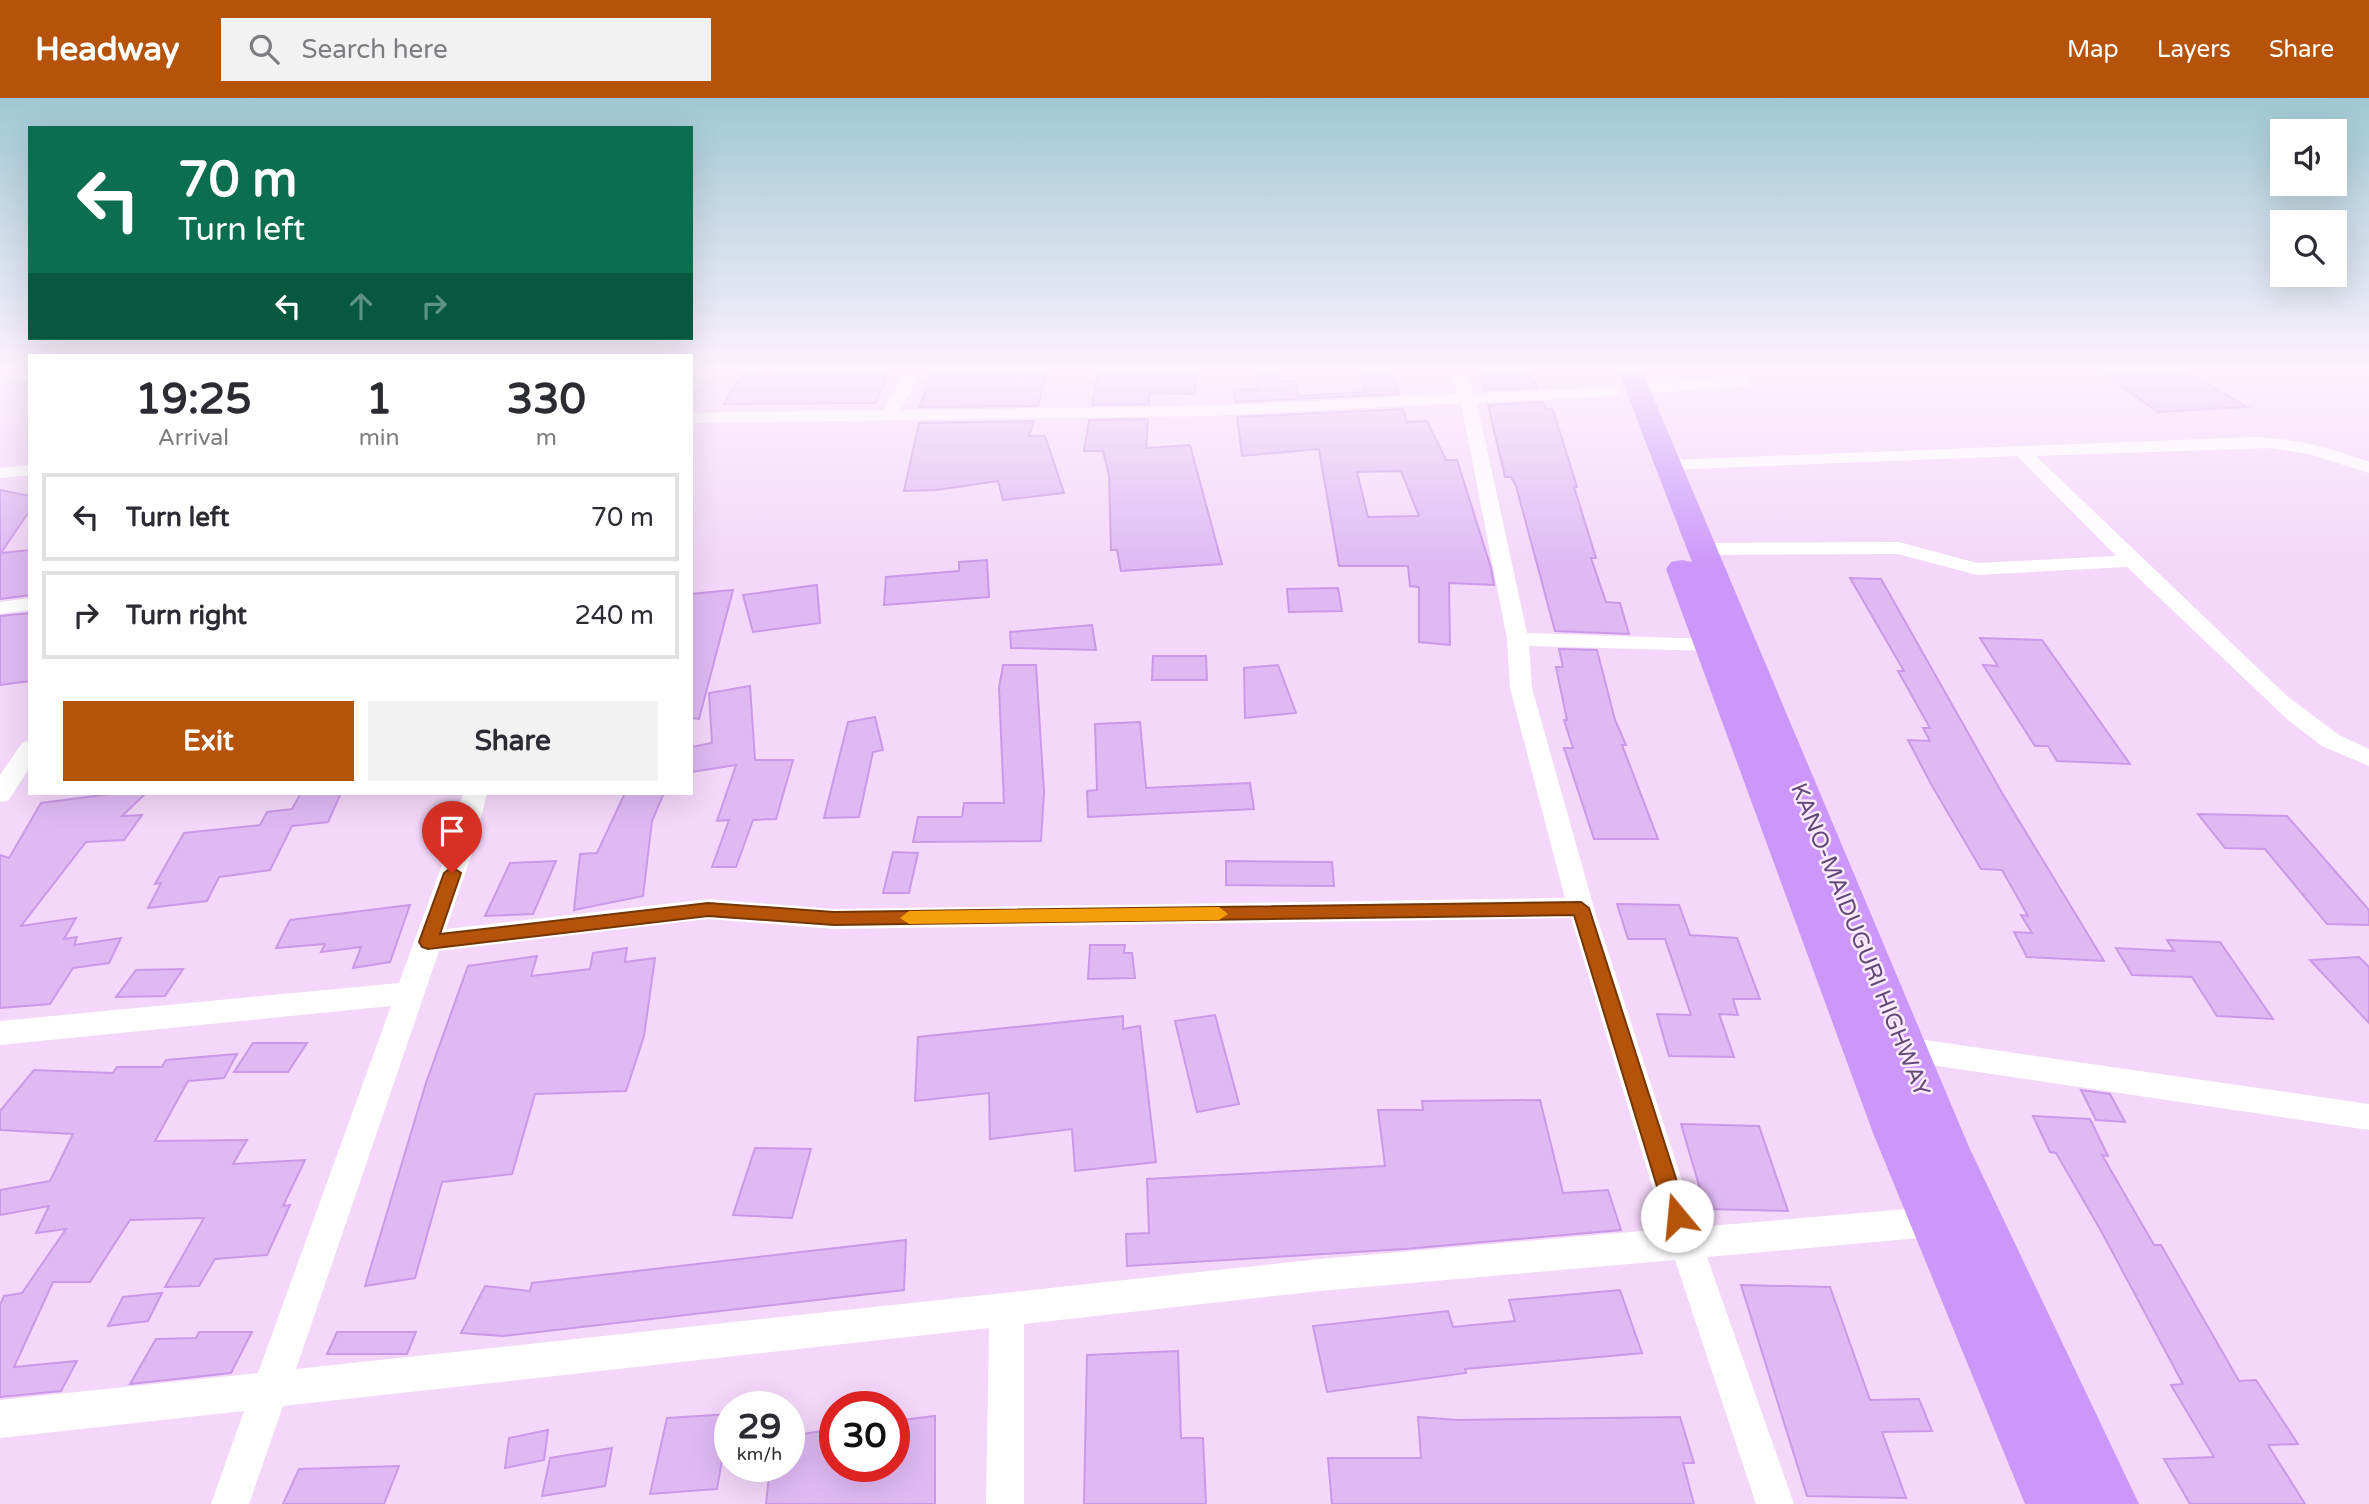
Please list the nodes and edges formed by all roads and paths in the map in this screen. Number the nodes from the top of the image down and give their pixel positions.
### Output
1 (1475, 434) edge
2 (1639, 434) edge
3 (1651, 434) edge
4 (2021, 451) junction
5 (1668, 465) junction
6 (2369, 468) edge
7 (28, 470) edge
8 (0, 473) edge
9 (1702, 549) junction
10 (2133, 561) junction
11 (28, 604) edge
12 (0, 608) edge
13 (1518, 639) junction
14 (1711, 645) junction
15 (28, 752) edge
16 (2369, 758) edge
17 (9, 787) edge
18 (474, 795) edge
19 (1581, 908) junction
20 (428, 942) junction
21 (410, 993) junction
22 (0, 1033) edge
23 (1904, 1049) junction
24 (2369, 1117) edge
25 (1934, 1220) junction
26 (1977, 1222) junction
27 (1685, 1241) junction
28 (1007, 1310) junction
29 (269, 1392) junction
30 (0, 1419) edge
31 (230, 1504) edge
32 (1005, 1504) edge
33 (1775, 1504) edge
34 (2056, 1504) edge
35 (2108, 1504) edge

1 - 13 street
2 - 14 highway, KANO-MAIDUGURI HIGHWAY
3 - 5 highway, KANO-MAIDUGURI HIGHWAY
4 - 5 street
4 - 6 street
4 - 10 street
5 - 9 highway, KANO-MAIDUGURI HIGHWAY
7 - 8 street
9 - 10 street
9 - 23 highway, KANO-MAIDUGURI HIGHWAY
10 - 16 street
11 - 12 street
13 - 14 street
13 - 19 street
14 - 25 highway, KANO-MAIDUGURI HIGHWAY
15 - 17 street
18 - 20 street
19 - 20 street
19 - 27 street
20 - 21 street
21 - 22 street
21 - 29 street
23 - 24 street
23 - 26 highway, KANO-MAIDUGURI HIGHWAY
25 - 26 street
25 - 27 street
25 - 34 highway, KANO-MAIDUGURI HIGHWAY
26 - 35 highway, KANO-MAIDUGURI HIGHWAY
27 - 28 street
27 - 33 street
28 - 29 street
28 - 32 street
29 - 30 street
29 - 31 street

